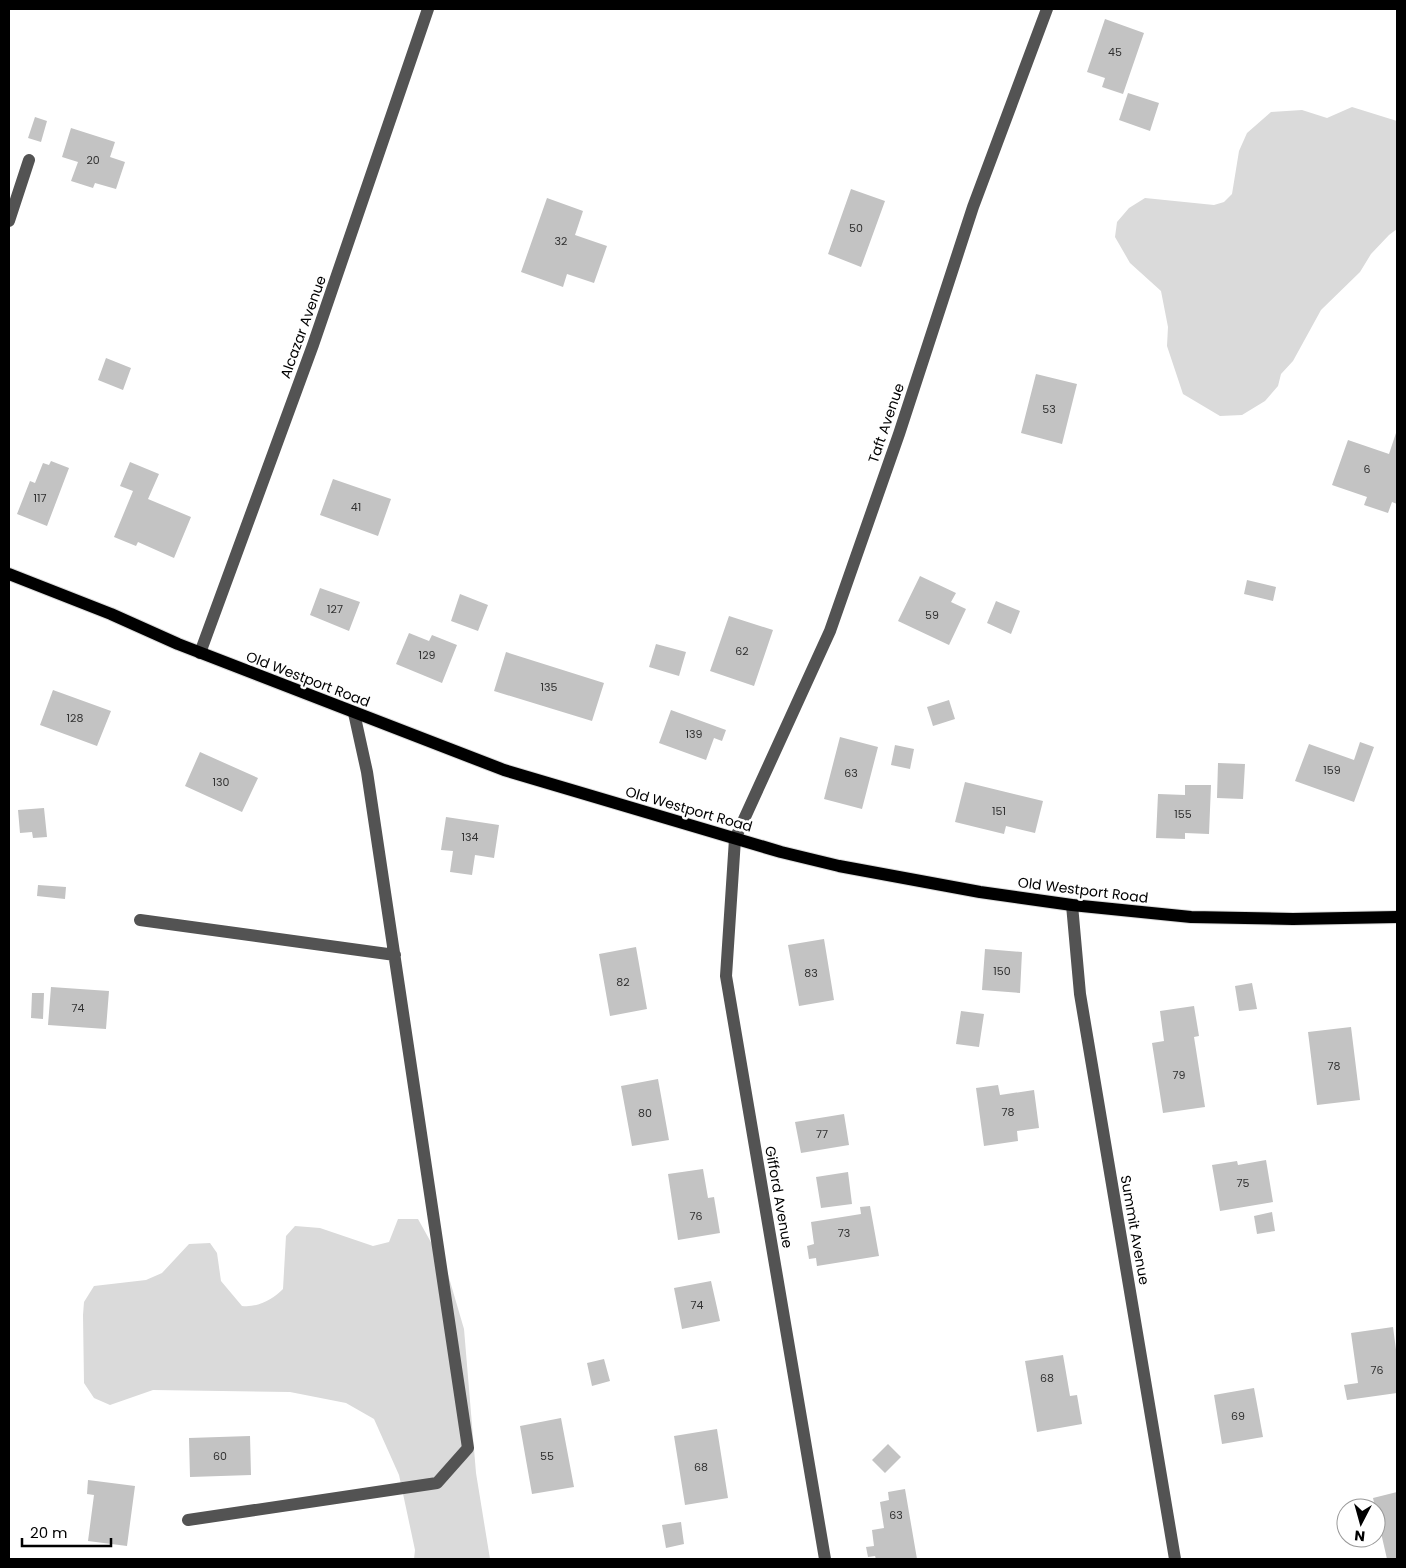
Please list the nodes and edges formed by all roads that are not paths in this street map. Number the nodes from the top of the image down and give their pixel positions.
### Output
1 (428, 9) edge
2 (1046, 9) edge
3 (29, 160) dead end
4 (9, 221) edge
5 (9, 574) edge
6 (200, 653) junction
7 (354, 713) junction
8 (736, 839) junction
9 (1072, 905) junction
10 (1397, 918) edge
11 (140, 920) dead end
12 (395, 956) junction
13 (188, 1520) dead end
14 (825, 1559) edge
15 (1176, 1559) edge

1 - 6 street, Alcazar Avenue
2 - 8 street, Taft Avenue
3 - 4 street
5 - 6 main road, Old Westport Road
6 - 7 main road, Old Westport Road
7 - 8 main road, Old Westport Road
7 - 12 street
8 - 9 main road, Old Westport Road
8 - 14 street, Gifford Avenue
9 - 10 main road, Old Westport Road
9 - 15 street, Summit Avenue
11 - 12 street
12 - 13 street

